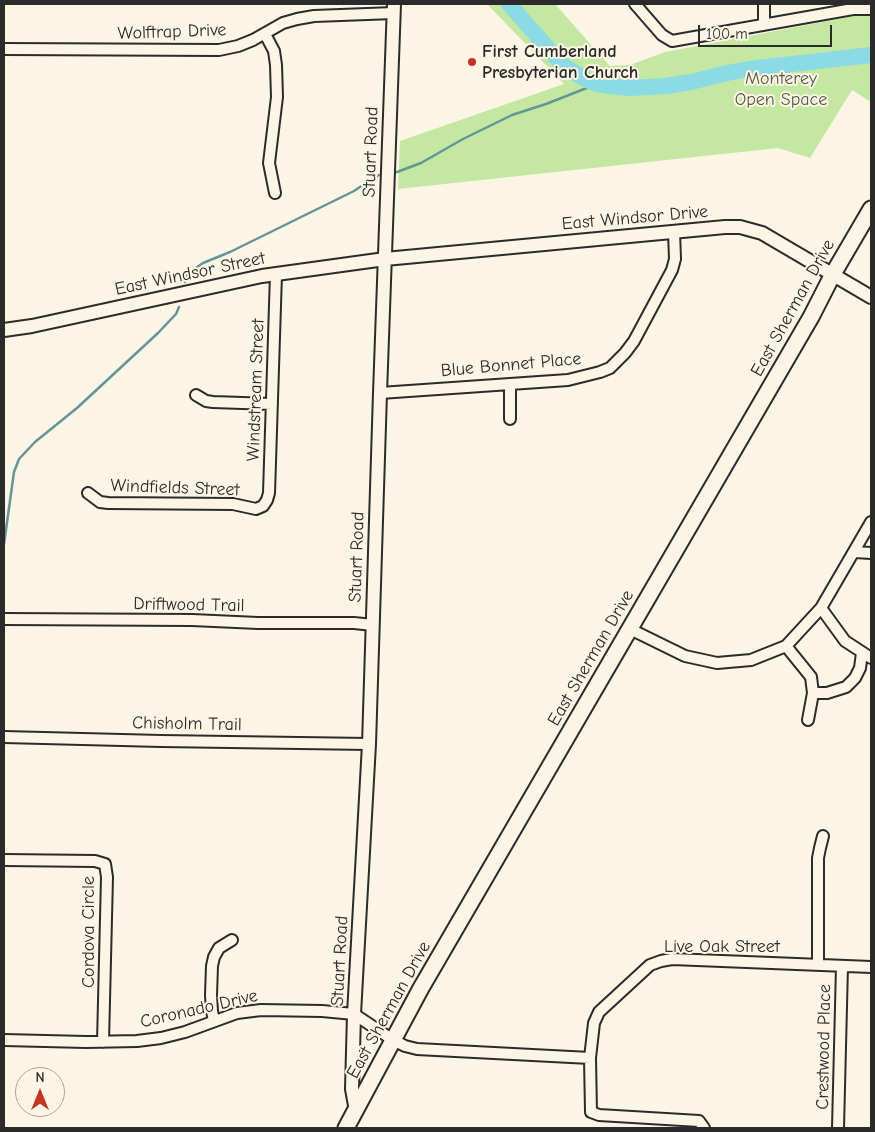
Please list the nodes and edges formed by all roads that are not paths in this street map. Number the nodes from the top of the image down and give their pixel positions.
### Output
1 (635, 4) edge
2 (764, 4) edge
3 (394, 8) edge
4 (871, 8) edge
5 (764, 25) junction
6 (265, 34) junction
7 (4, 49) edge
8 (275, 193) dead end
9 (871, 209) edge
10 (674, 232) junction
11 (385, 259) junction
12 (276, 274) junction
13 (833, 274) junction
14 (871, 297) edge
15 (4, 330) edge
16 (510, 384) junction
17 (380, 393) junction
18 (196, 395) dead end
19 (272, 404) junction
20 (510, 419) dead end
21 (88, 493) dead end
22 (263, 506) joint
23 (871, 522) edge
24 (855, 552) junction
25 (871, 553) edge
26 (821, 608) junction
27 (4, 619) edge
28 (373, 625) junction
29 (630, 629) junction
30 (786, 646) junction
31 (867, 655) edge
32 (813, 693) junction
33 (808, 720) dead end
34 (4, 737) edge
35 (369, 744) junction
36 (823, 836) dead end
37 (4, 860) edge
38 (232, 940) dead end
39 (818, 965) junction
40 (842, 966) junction
41 (871, 967) edge
42 (354, 1014) junction
43 (214, 1021) junction
44 (4, 1040) edge
45 (393, 1040) junction
46 (104, 1042) junction
47 (590, 1058) junction
48 (356, 1111) junction
49 (346, 1128) edge
50 (704, 1128) edge
51 (838, 1128) edge

1 - 5 street
2 - 5 street
3 - 6 street, Wolftrap Drive
3 - 11 street, Stuart Road
4 - 5 street
6 - 7 street, Wolftrap Drive
6 - 8 street
9 - 13 main road, East Sherman Drive
10 - 11 street, East Windsor Drive
10 - 13 street, East Windsor Drive
10 - 16 street, Blue Bonnet Place
11 - 12 street, East Windsor Street
11 - 17 street, Stuart Road
12 - 15 street, East Windsor Street
12 - 19 street, Windstream Street
13 - 14 street, East Windsor Drive
13 - 29 main road, East Sherman Drive
16 - 17 street, Blue Bonnet Place
16 - 20 street
17 - 28 street, Stuart Road
18 - 19 street
19 - 22 street, Windstream Street
21 - 22 street, Windfields Street
23 - 24 street
24 - 25 street
24 - 26 street
26 - 30 street
26 - 31 street
27 - 28 street, Driftwood Trail
28 - 35 street, Stuart Road
29 - 30 street
29 - 45 main road, East Sherman Drive
30 - 32 street
31 - 32 street
32 - 33 street
34 - 35 street, Chisholm Trail
35 - 42 street, Stuart Road
36 - 39 street, Crestwood Place
37 - 46 street, Cordova Circle
38 - 43 street
39 - 40 street, Live Oak Street
39 - 47 street, Live Oak Street
40 - 41 street, Live Oak Street
40 - 51 street, Crestwood Place
42 - 43 street, Coronado Drive
42 - 45 street, Coronado Drive
42 - 48 street, Stuart Road
43 - 46 street, Coronado Drive
44 - 46 street, Coronado Drive
45 - 47 street
45 - 48 main road, East Sherman Drive
47 - 50 street, Live Oak Street
48 - 49 main road, East Sherman Drive

